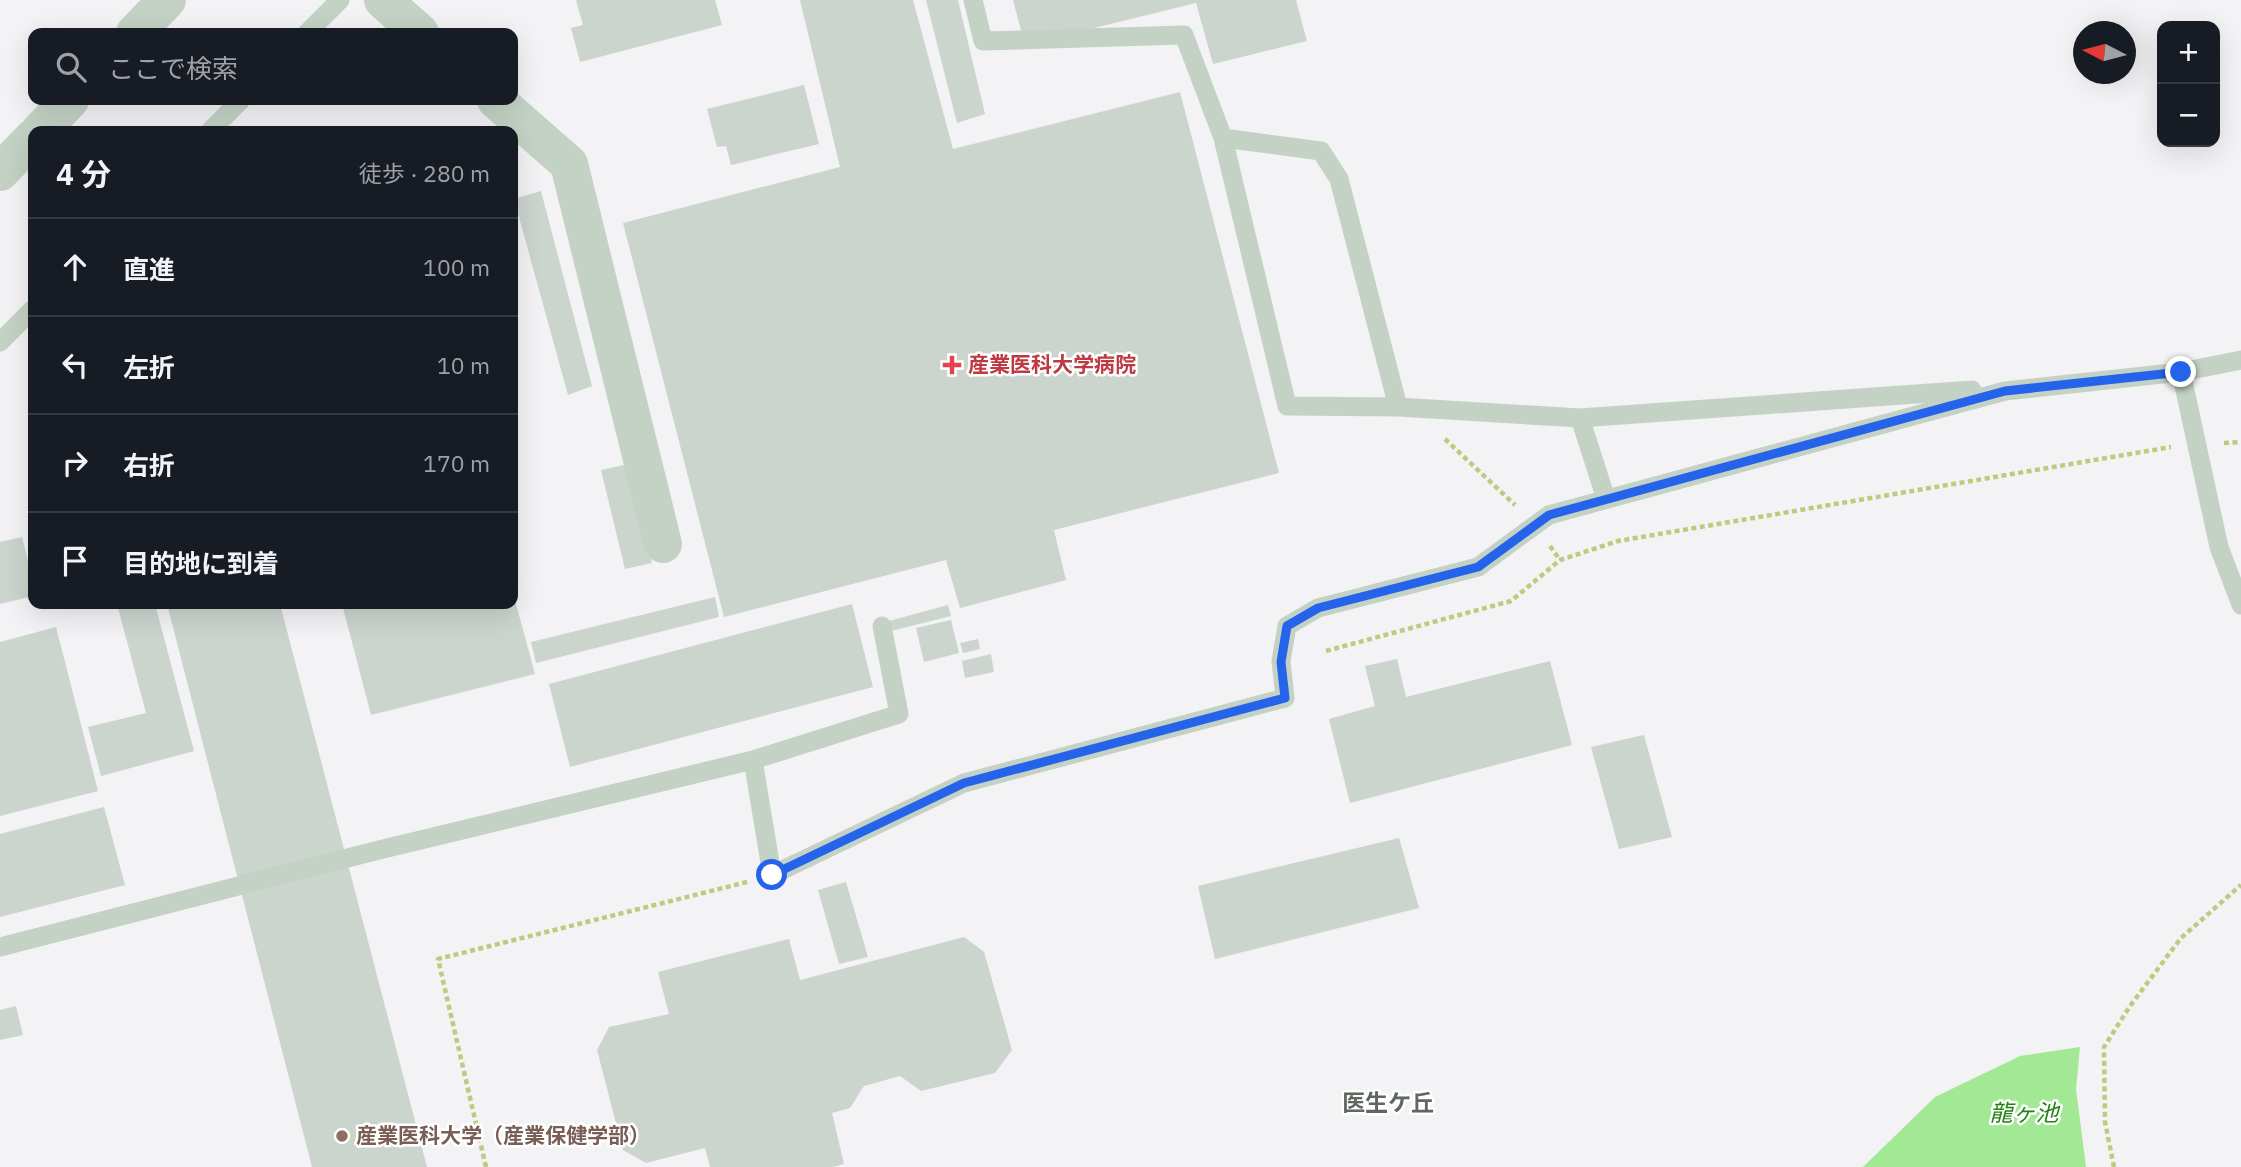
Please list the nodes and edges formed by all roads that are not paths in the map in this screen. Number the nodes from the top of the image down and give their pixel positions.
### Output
1 (167, 0) edge
2 (340, 0) edge
3 (383, 0) edge
4 (973, 0) edge
5 (140, 28) edge
6 (312, 28) edge
7 (414, 28) edge
8 (65, 105) edge
9 (236, 105) edge
10 (502, 105) edge
11 (45, 126) edge
12 (215, 126) edge
13 (1223, 138) junction
14 (28, 143) edge
15 (0, 172) edge
16 (28, 314) edge
17 (0, 342) edge
18 (2241, 360) edge
19 (2181, 372) junction
20 (2005, 391) junction
21 (1398, 407) junction
22 (1580, 418) junction
23 (1606, 499) junction
24 (663, 544) dead end
25 (2241, 605) edge
26 (882, 626) dead end
27 (753, 760) junction
28 (0, 947) edge

1 - 5 street
2 - 6 lane
3 - 7 street
4 - 13 lane
8 - 11 street
9 - 12 lane
10 - 24 street
13 - 21 lane
13 - 21 lane
14 - 15 street
16 - 17 lane
18 - 19 lane
19 - 20 lane
19 - 25 lane
20 - 22 lane
20 - 23 lane
21 - 22 lane
22 - 23 lane
23 - 27 lane
26 - 27 lane
27 - 28 lane

